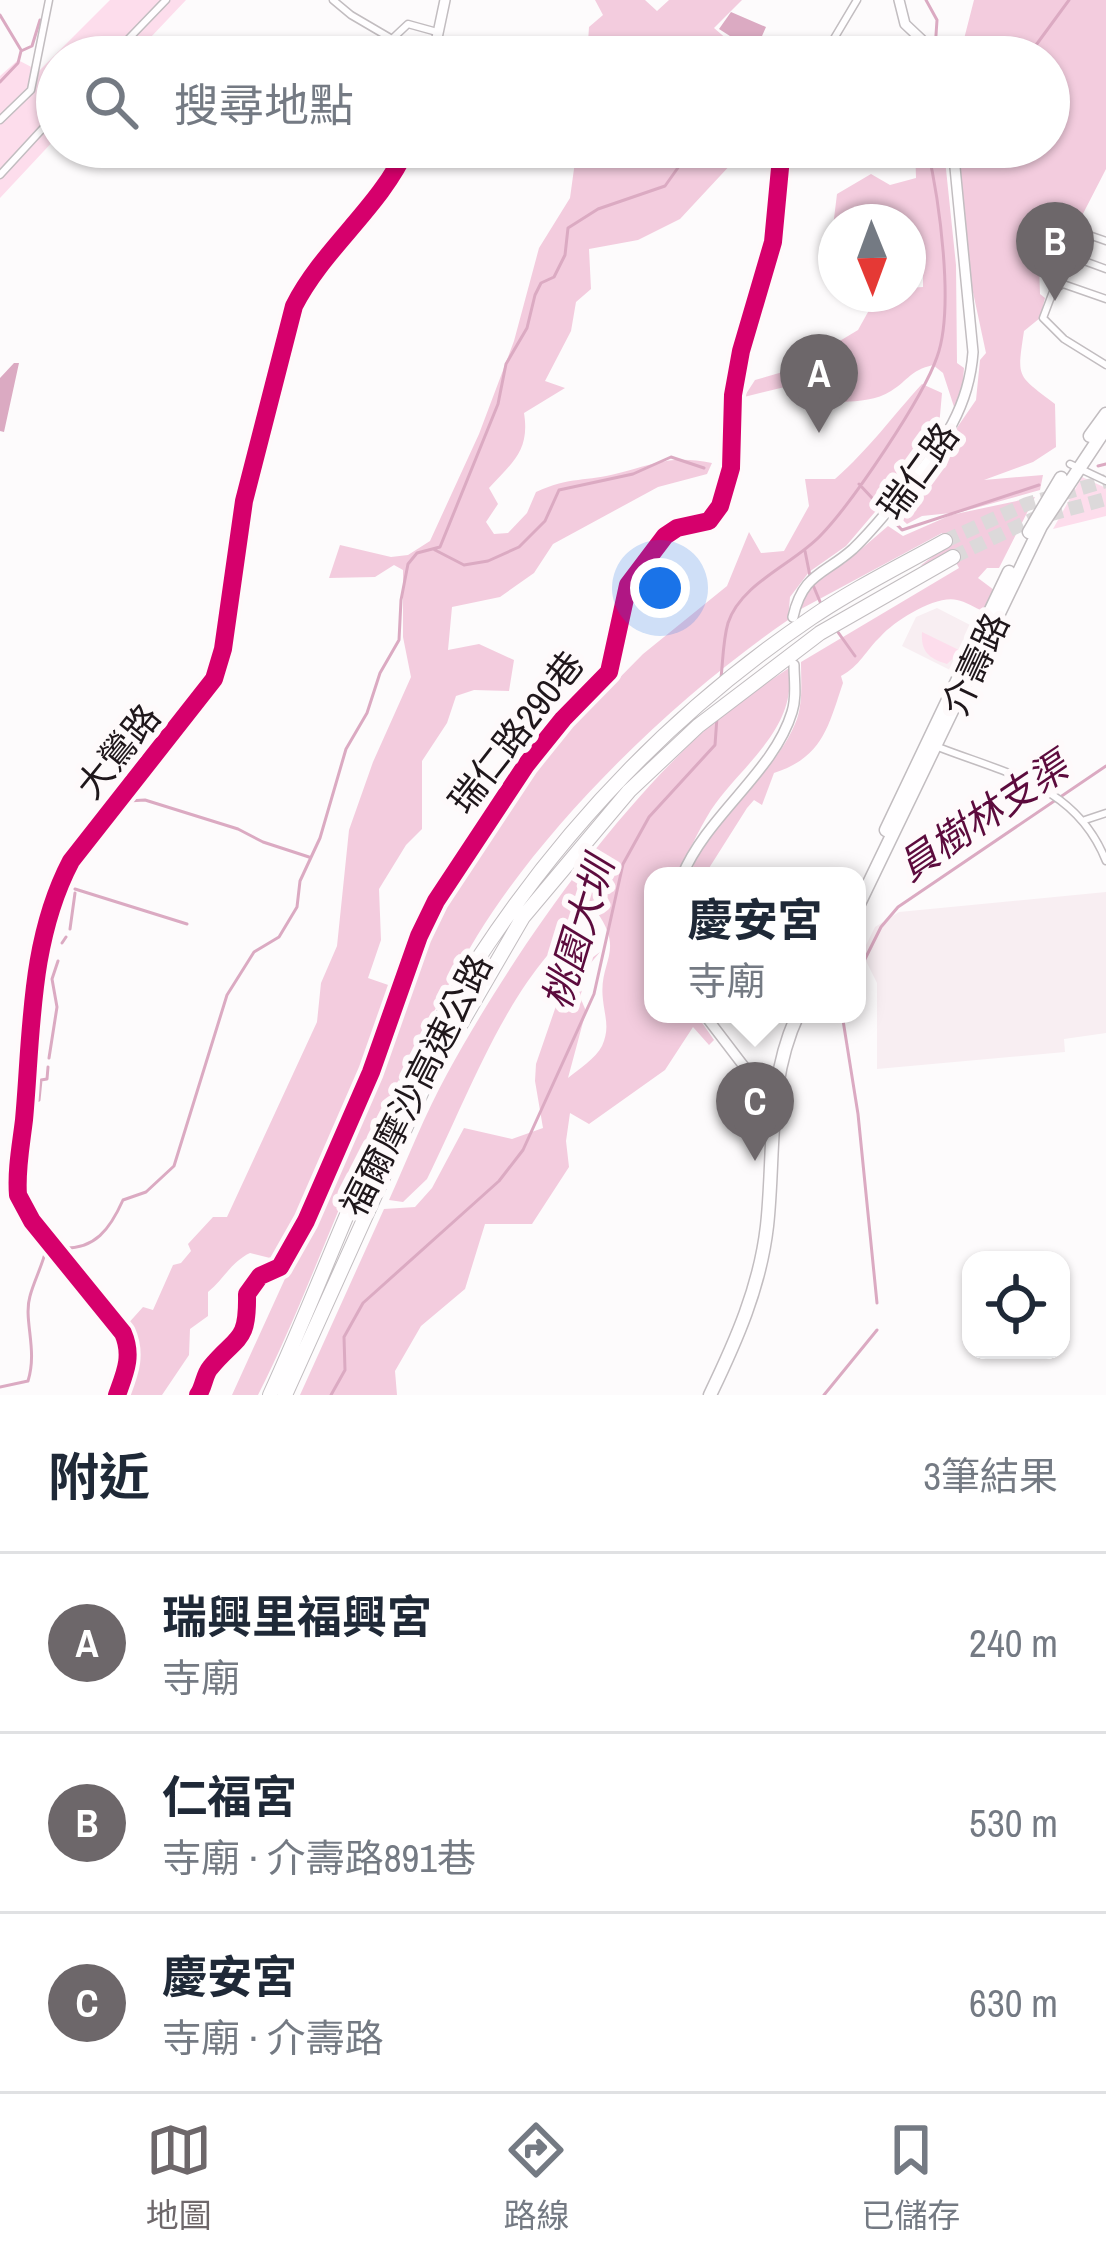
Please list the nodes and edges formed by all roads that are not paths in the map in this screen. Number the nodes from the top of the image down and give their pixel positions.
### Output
1 (49, 0) edge
2 (166, 0) edge
3 (333, 0) edge
4 (446, 0) edge
5 (857, 0) edge
6 (899, 0) edge
7 (437, 32) junction
8 (42, 36) edge
9 (131, 36) edge
10 (387, 36) edge
11 (395, 36) edge
12 (436, 36) edge
13 (836, 36) edge
14 (918, 36) edge
15 (36, 69) edge
16 (0, 120) edge
17 (36, 136) edge
18 (398, 168) edge
19 (780, 168) edge
20 (954, 168) edge
21 (0, 176) edge
22 (1106, 241) edge
23 (1076, 258) junction
24 (1106, 269) edge
25 (1053, 290) junction
26 (1106, 299) edge
27 (1106, 365) edge
28 (1106, 414) edge
29 (1106, 428) edge
30 (1074, 466) junction
31 (1106, 482) edge
32 (945, 541) tunnel mouth
33 (953, 557) tunnel mouth
34 (909, 561) junction
35 (916, 577) junction
36 (793, 617) dead end
37 (794, 664) dead end
38 (930, 743) junction
39 (1106, 813) edge
40 (1085, 820) junction
41 (1106, 861) edge
42 (687, 867) edge
43 (866, 872) edge
44 (866, 888) edge
45 (711, 1023) edge
46 (799, 1023) edge
47 (776, 1108) junction
48 (117, 1395) edge
49 (198, 1395) edge
50 (270, 1395) edge
51 (285, 1395) edge
52 (714, 1395) edge

1 - 8 street
2 - 9 street
3 - 10 street
4 - 7 street
5 - 13 street
6 - 14 street
7 - 11 street
7 - 12 street
15 - 16 street
17 - 21 street
18 - 48 street, 大鶯路
19 - 49 street, 瑞仁路290巷
20 - 36 street, 瑞仁路
22 - 23 street
23 - 24 street
23 - 25 street
25 - 26 street
25 - 27 street
28 - 30 main road, 介壽路
29 - 30 main road, 介壽路
30 - 31 street
30 - 38 main road, 介壽路
32 - 34 highway, 福爾摩沙高速公路
33 - 35 highway, 福爾摩沙高速公路
34 - 35 highway
34 - 50 highway, 福爾摩沙高速公路
35 - 51 highway, 福爾摩沙高速公路
37 - 42 street
38 - 40 street
38 - 43 main road, 介壽路
38 - 44 main road, 介壽路
39 - 40 street
40 - 41 street
45 - 47 street
46 - 47 main road
47 - 52 main road

